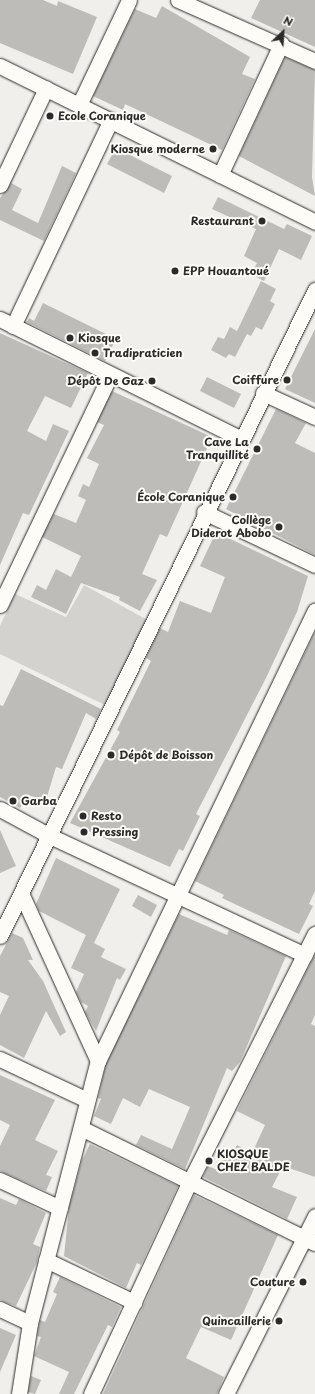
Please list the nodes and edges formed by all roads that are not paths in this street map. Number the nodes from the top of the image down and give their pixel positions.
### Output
1 (129, 0) edge
2 (184, 1) edge
3 (281, 44) junction
4 (315, 61) edge
5 (0, 66) edge
6 (46, 88) junction
7 (79, 105) junction
8 (111, 120) junction
9 (220, 175) junction
10 (0, 185) edge
11 (315, 222) edge
12 (315, 290) edge
13 (7, 323) edge
14 (110, 375) junction
15 (263, 393) junction
16 (315, 417) edge
17 (240, 438) junction
18 (204, 512) junction
19 (315, 565) edge
20 (0, 604) edge
21 (315, 611) edge
22 (0, 809) edge
23 (50, 836) junction
24 (21, 894) junction
25 (176, 895) junction
26 (3, 919) edge
27 (315, 934) edge
28 (0, 936) edge
29 (305, 956) junction
30 (0, 1059) edge
31 (98, 1061) junction
32 (87, 1100) junction
33 (83, 1129) junction
34 (0, 1180) edge
35 (190, 1181) junction
36 (60, 1208) junction
37 (315, 1216) edge
38 (310, 1240) edge
39 (46, 1260) junction
40 (134, 1302) junction
41 (0, 1309) edge
42 (30, 1323) junction
43 (19, 1394) edge
44 (91, 1394) edge
45 (226, 1394) edge

1 - 7 street
2 - 3 street
3 - 4 street
3 - 9 street
5 - 6 street
6 - 7 street
6 - 10 street
7 - 8 street
8 - 9 street
8 - 13 street
9 - 11 street
12 - 15 street
13 - 14 street
14 - 17 street
14 - 20 street
15 - 16 street
15 - 17 street
17 - 18 street
18 - 19 street
18 - 23 street
21 - 25 street
22 - 23 street
23 - 24 street
23 - 25 street
24 - 26 street
24 - 31 street
25 - 29 street
25 - 31 street
26 - 28 street
27 - 29 street
29 - 35 street
30 - 32 street
31 - 32 street
32 - 33 street
33 - 35 street
33 - 36 street
34 - 36 street
35 - 38 street
35 - 40 street
36 - 39 street
37 - 38 street
38 - 45 street
39 - 40 street
39 - 42 street
40 - 44 street
41 - 42 street
42 - 43 street

